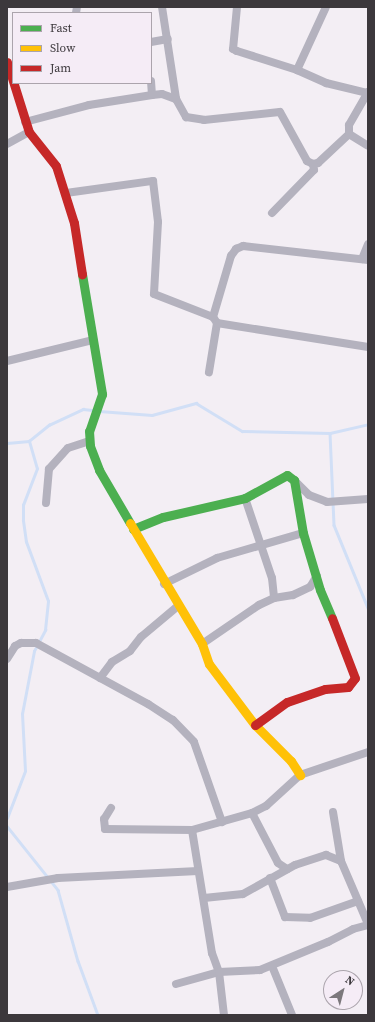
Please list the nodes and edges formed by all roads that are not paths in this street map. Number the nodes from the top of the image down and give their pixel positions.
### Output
1 (162, 7) edge
2 (236, 7) edge
3 (326, 7) edge
4 (168, 39) junction
5 (152, 42) edge
6 (7, 62) edge
7 (298, 70) junction
8 (12, 80) edge
9 (13, 84) edge
10 (151, 84) edge
11 (368, 92) edge
12 (152, 95) junction
13 (176, 99) junction
14 (24, 122) junction
15 (29, 132) junction
16 (349, 134) junction
17 (7, 144) edge
18 (368, 146) edge
19 (313, 164) junction
20 (66, 193) junction
21 (272, 213) dead end
22 (368, 244) edge
23 (365, 259) edge
24 (215, 320) junction
25 (93, 340) junction
26 (368, 347) edge
27 (7, 360) edge
28 (209, 372) dead end
29 (90, 441) junction
30 (294, 480) junction
31 (245, 498) junction
32 (368, 499) edge
33 (46, 503) dead end
34 (133, 529) junction
35 (303, 533) junction
36 (261, 544) junction
37 (317, 576) junction
38 (164, 584) junction
39 (310, 587) junction
40 (320, 590) junction
41 (274, 598) junction
42 (178, 606) junction
43 (202, 644) junction
44 (7, 659) edge
45 (100, 678) junction
46 (255, 725) junction
47 (368, 752) edge
48 (300, 775) junction
49 (111, 808) dead end
50 (333, 812) dead end
51 (252, 813) junction
52 (222, 822) junction
53 (192, 830) junction
54 (341, 861) junction
55 (287, 869) junction
56 (198, 871) junction
57 (270, 878) junction
58 (7, 887) edge
59 (204, 898) junction
60 (358, 901) junction
61 (368, 906) edge
62 (367, 922) edge
63 (272, 966) junction
64 (219, 972) junction
65 (176, 984) dead end
66 (224, 1015) edge
67 (292, 1015) edge

1 - 4 street
2 - 7 street
3 - 7 street
4 - 5 street
4 - 13 street
6 - 8 street
7 - 11 street
9 - 14 street
10 - 12 street
11 - 16 street
12 - 13 street
12 - 14 street
13 - 19 street
14 - 15 street
15 - 17 street
15 - 20 street
16 - 18 street
16 - 19 street
19 - 21 street
20 - 24 street
20 - 25 street
22 - 23 street
23 - 24 street
24 - 26 street
24 - 28 street
25 - 27 street
25 - 29 street
29 - 33 street
29 - 34 street
30 - 31 street
30 - 32 street
30 - 35 street
31 - 34 street
31 - 36 street
34 - 38 street
35 - 36 street
35 - 37 street
36 - 38 street
36 - 41 street
37 - 39 street
37 - 40 street
38 - 42 street
39 - 40 street
39 - 41 street
40 - 46 street
41 - 43 street
42 - 43 street
42 - 45 street
43 - 46 street
44 - 45 street
45 - 52 street
46 - 48 street
47 - 48 street
48 - 51 street
49 - 53 street
50 - 54 street
51 - 52 street
51 - 55 street
52 - 53 street
53 - 56 street
54 - 55 street
54 - 60 street
55 - 57 street
56 - 58 street
56 - 59 street
57 - 59 street
57 - 60 street
59 - 64 street
60 - 62 street
61 - 62 street
62 - 63 street
63 - 64 street
63 - 67 street
64 - 65 street
64 - 66 street

